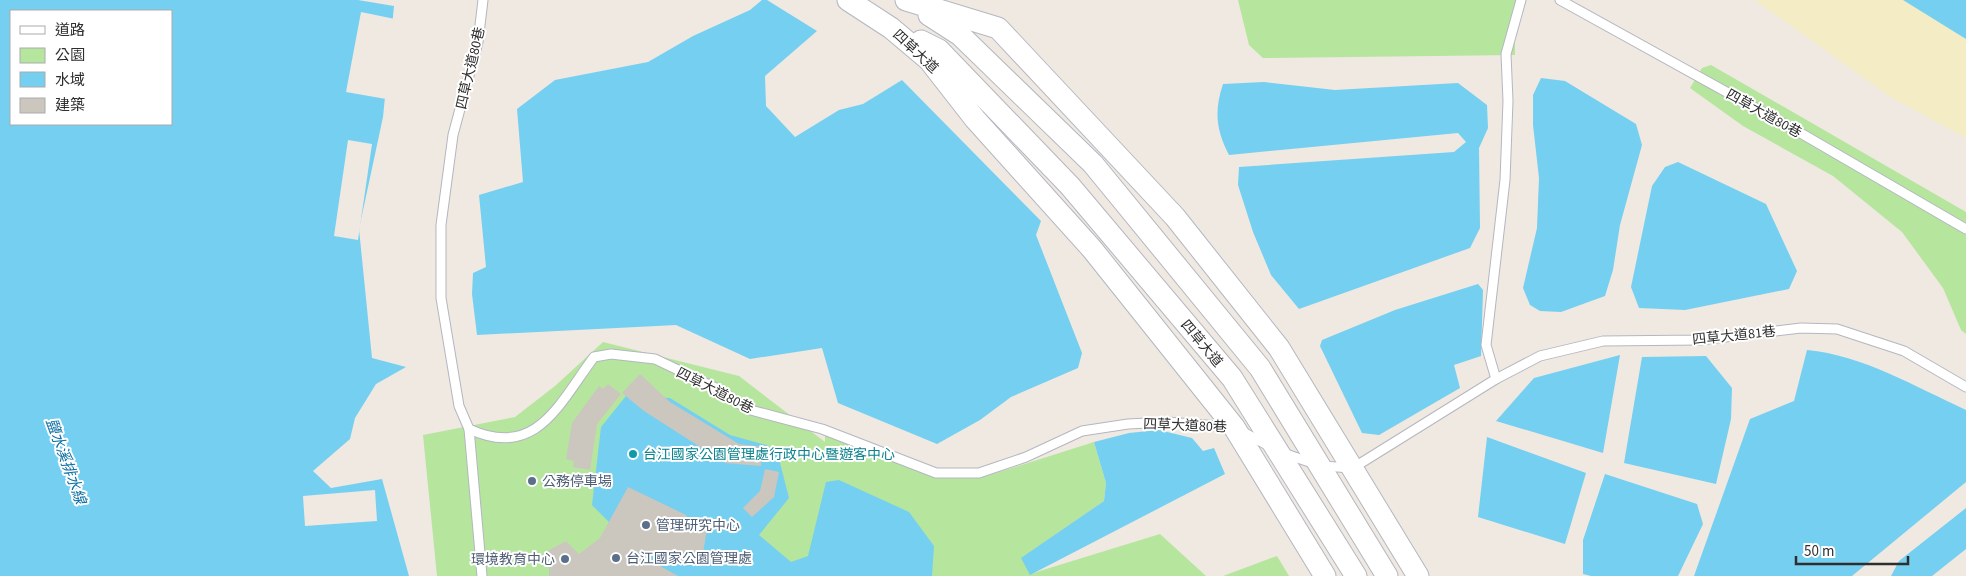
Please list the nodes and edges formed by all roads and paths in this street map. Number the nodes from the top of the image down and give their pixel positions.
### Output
1 (483, 0) edge
2 (848, 0) edge
3 (906, 0) edge
4 (1521, 0) edge
5 (1560, 0) edge
6 (890, 28) junction
7 (1966, 229) edge
8 (1496, 379) junction
9 (1966, 387) edge
10 (1234, 427) junction
11 (469, 429) junction
12 (1277, 451) junction
13 (1321, 466) junction
14 (1353, 468) junction
15 (482, 576) edge
16 (1325, 576) edge
17 (1356, 576) edge
18 (1387, 576) edge
19 (1418, 576) edge

1 - 11 lane, 四草大道80巷
2 - 6 street
3 - 13 street
3 - 14 street
4 - 8 lane
5 - 7 lane, 四草大道80巷
6 - 10 street, 四草大道
6 - 12 street, 四草大道
8 - 9 lane, 四草大道81巷
8 - 14 lane, 四草大道81巷
10 - 11 lane, 四草大道80巷
10 - 12 lane, 四草大道80巷
10 - 16 street, 四草大道
11 - 15 lane
12 - 13 lane, 四草大道80巷
12 - 17 street, 四草大道
13 - 14 lane, 四草大道80巷
13 - 18 street
14 - 19 street

